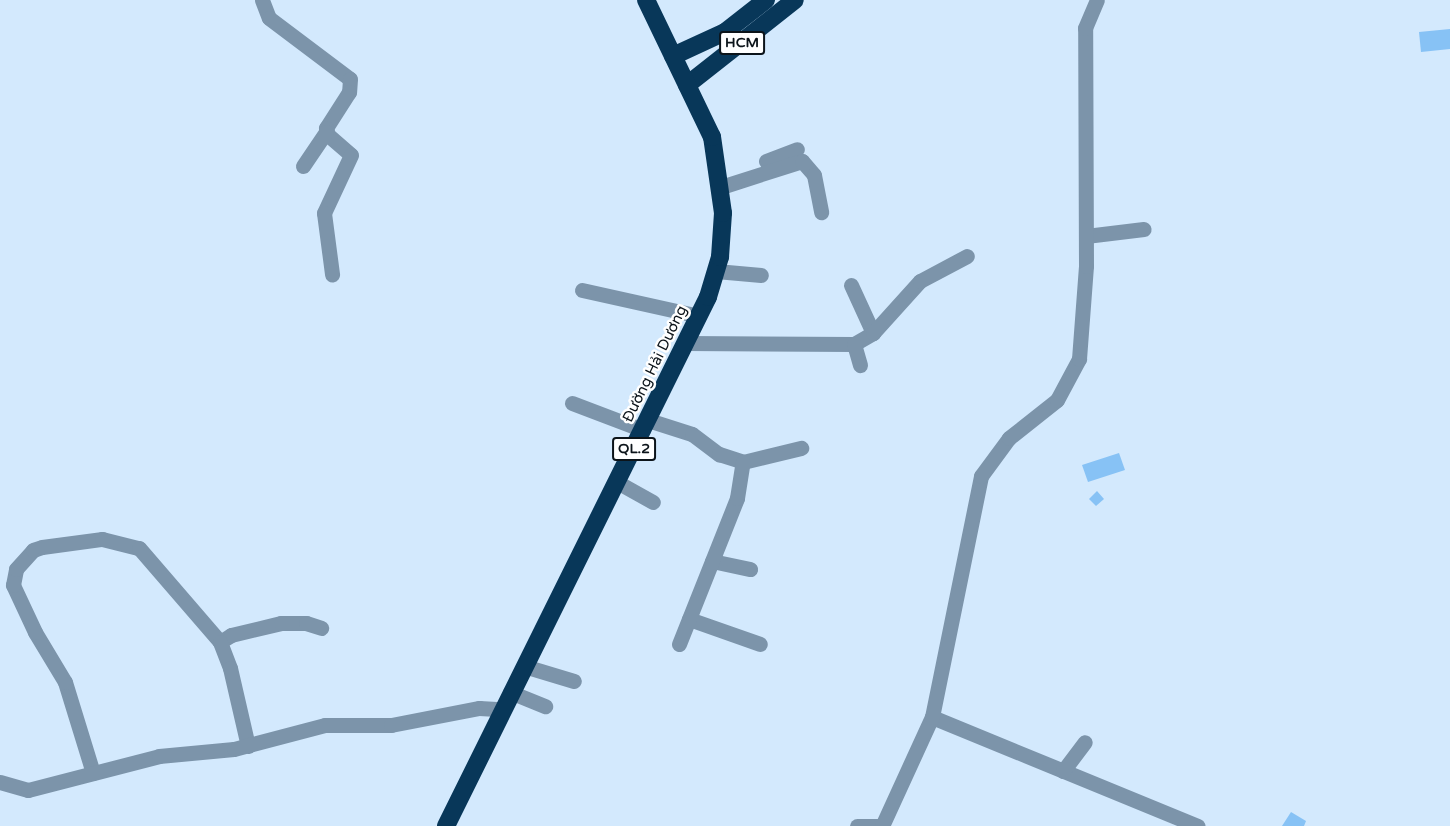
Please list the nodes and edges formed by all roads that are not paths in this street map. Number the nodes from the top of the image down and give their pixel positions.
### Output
1 (262, 0) edge
2 (646, 0) edge
3 (766, 0) edge
4 (795, 0) edge
5 (1097, 0) edge
6 (672, 56) junction
7 (687, 85) junction
8 (326, 132) junction
9 (797, 150) dead end
10 (303, 166) dead end
11 (721, 183) junction
12 (821, 212) dead end
13 (1144, 229) dead end
14 (1086, 236) junction
15 (967, 256) dead end
16 (716, 271) junction
17 (332, 274) dead end
18 (761, 275) dead end
19 (851, 285) dead end
20 (582, 290) dead end
21 (699, 315) junction
22 (873, 333) junction
23 (686, 343) junction
24 (854, 344) junction
25 (860, 365) dead end
26 (572, 403) dead end
27 (645, 425) junction
28 (801, 448) dead end
29 (743, 462) junction
30 (617, 482) junction
31 (653, 502) dead end
32 (712, 561) junction
33 (750, 569) dead end
34 (689, 619) junction
35 (321, 628) dead end
36 (220, 642) junction
37 (679, 644) dead end
38 (760, 644) dead end
39 (524, 666) junction
40 (574, 681) dead end
41 (510, 692) junction
42 (545, 706) dead end
43 (501, 709) junction
44 (932, 717) junction
45 (1085, 742) dead end
46 (248, 746) junction
47 (1063, 771) junction
48 (93, 773) junction
49 (0, 782) edge
50 (1191, 825) edge
51 (446, 826) edge
52 (857, 826) edge
53 (877, 826) edge
54 (882, 826) edge

1 - 8 street
2 - 6 highway, Đường Hải Dương / QL.2
3 - 6 highway, HCM
4 - 7 highway, HCM
5 - 14 street
6 - 7 highway, Đường Hải Dương / QL.2
7 - 11 highway, Đường Hải Dương / QL.2
8 - 10 street
8 - 17 street
9 - 11 street
11 - 12 street
11 - 16 highway, Đường Hải Dương / QL.2
13 - 14 street
14 - 44 street
15 - 22 street
16 - 18 street
16 - 21 highway, Đường Hải Dương / QL.2
19 - 22 street
20 - 21 street
21 - 23 highway, Đường Hải Dương / QL.2
22 - 24 street
23 - 24 street
23 - 27 highway, Đường Hải Dương / QL.2
24 - 25 street
26 - 27 street
27 - 29 street
27 - 30 highway, Đường Hải Dương / QL.2
28 - 29 street
29 - 32 street
30 - 31 street
30 - 39 highway, Đường Hải Dương / QL.2
32 - 33 street
32 - 34 street
34 - 37 street
34 - 38 street
35 - 36 street
36 - 46 street
36 - 48 street
39 - 40 street
39 - 41 highway, Đường Hải Dương / QL.2
41 - 42 street
41 - 43 highway, Đường Hải Dương / QL.2
43 - 46 street
43 - 51 highway, Đường Hải Dương / QL.2
44 - 47 street
44 - 54 street
45 - 47 street
46 - 48 street
47 - 50 street
48 - 49 street
52 - 53 street

